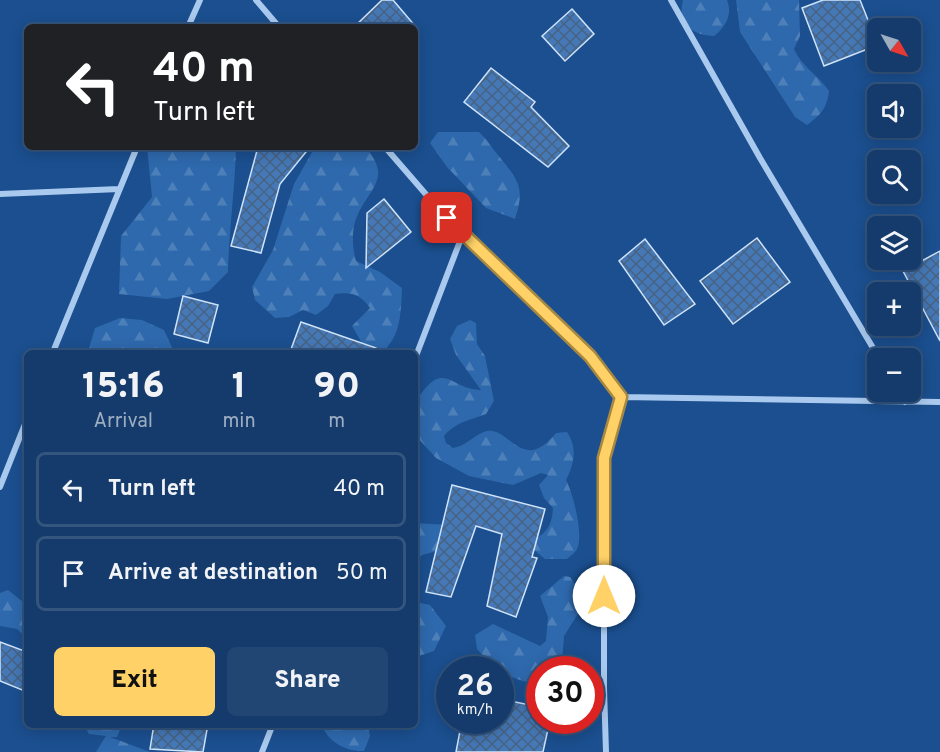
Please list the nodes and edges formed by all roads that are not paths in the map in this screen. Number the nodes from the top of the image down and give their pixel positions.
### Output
1 (200, 0) edge
2 (256, 0) edge
3 (671, 0) edge
4 (189, 24) edge
5 (276, 24) edge
6 (136, 150) edge
7 (388, 150) edge
8 (119, 189) junction
9 (0, 194) edge
10 (462, 236) junction
11 (873, 348) edge
12 (55, 350) edge
13 (418, 351) edge
14 (621, 397) junction
15 (867, 401) edge
16 (921, 402) edge
17 (940, 402) edge
18 (24, 427) edge
19 (0, 487) edge
20 (271, 728) edge
21 (262, 752) edge
22 (606, 752) edge

1 - 4 street
2 - 5 street
3 - 11 street
6 - 8 street
7 - 10 street
8 - 9 street
8 - 12 street
10 - 13 street
10 - 14 street
14 - 15 street
14 - 22 street
16 - 17 street
18 - 19 street
20 - 21 street

